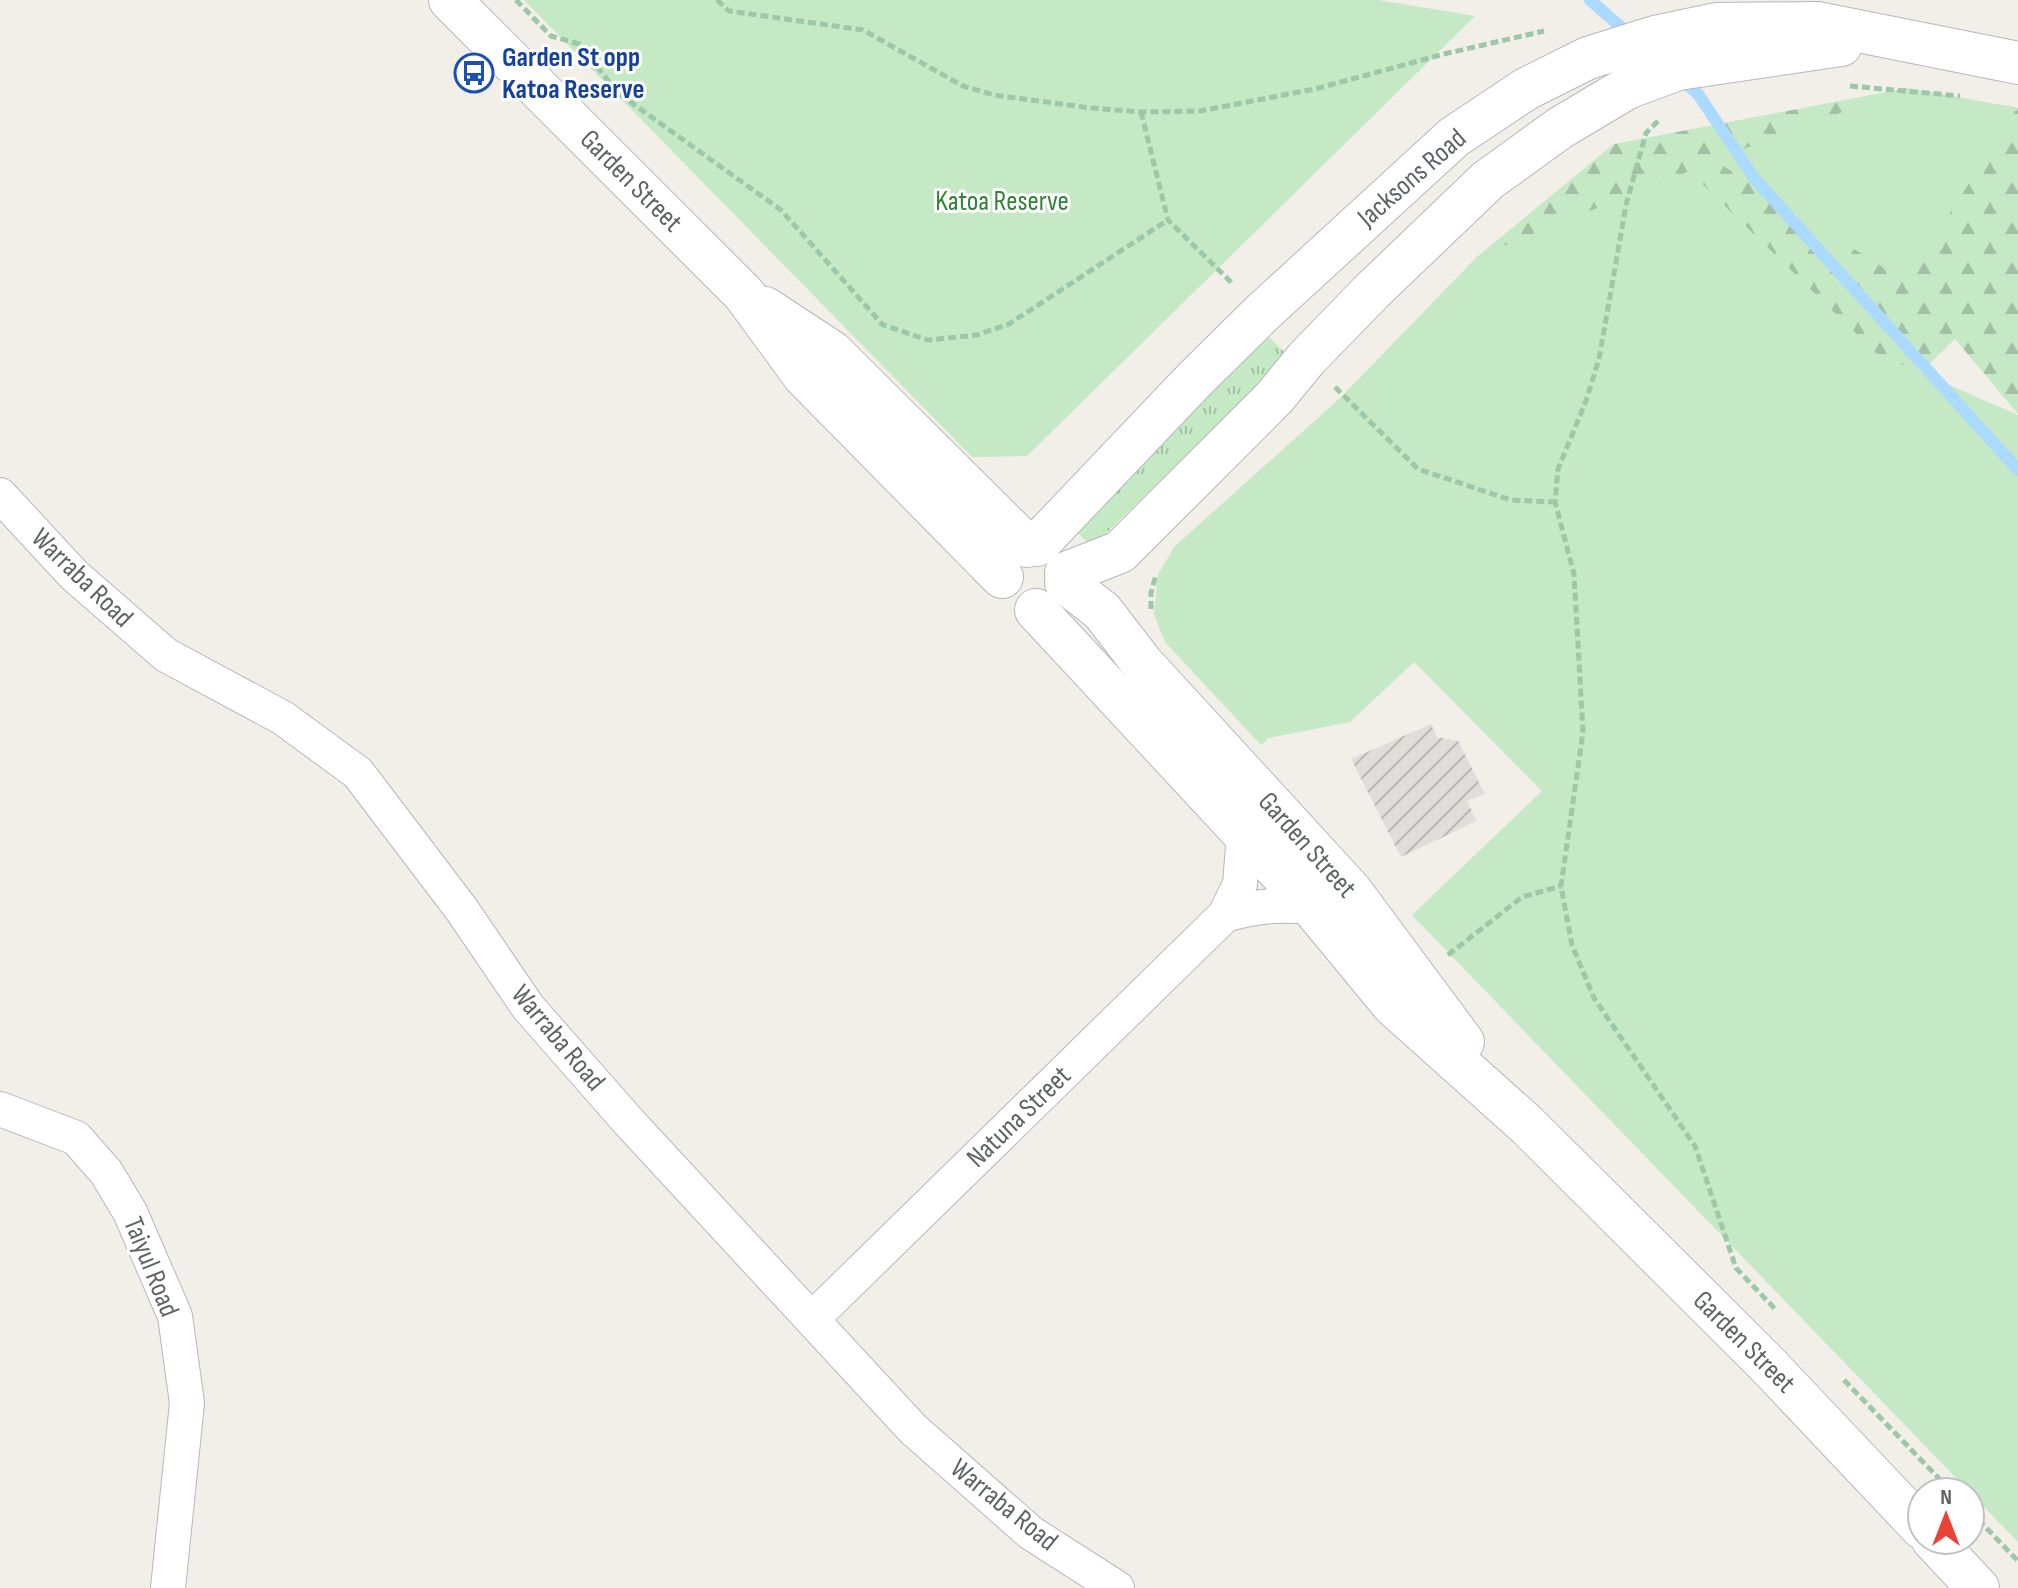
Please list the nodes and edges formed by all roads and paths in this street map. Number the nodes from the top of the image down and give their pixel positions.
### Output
1 (450, 0) edge
2 (516, 0) edge
3 (717, 0) edge
4 (1537, 33) dead end
5 (1894, 37) junction
6 (2018, 63) edge
7 (1837, 87) dead end
8 (1973, 97) dead end
9 (1141, 112) junction
10 (1667, 113) dead end
11 (1168, 220) junction
12 (1236, 287) dead end
13 (1331, 384) dead end
14 (0, 495) edge
15 (1555, 502) junction
16 (1120, 552) junction
17 (1159, 563) dead end
18 (1039, 572) junction
19 (1102, 611) junction
20 (1152, 623) dead end
21 (1244, 834) junction
22 (1561, 886) junction
23 (1312, 907) junction
24 (1225, 915) junction
25 (1440, 941) dead end
26 (1451, 952) junction
27 (1417, 982) junction
28 (0, 1109) edge
29 (1527, 1125) junction
30 (1779, 1313) dead end
31 (813, 1318) junction
32 (1833, 1369) dead end
33 (1937, 1476) edge
34 (1906, 1511) edge
35 (1986, 1528) edge
36 (1948, 1556) edge
37 (2018, 1561) edge
38 (168, 1588) edge
39 (1117, 1588) edge
40 (1978, 1588) edge

1 - 18 street, Garden Street
2 - 11 path
3 - 9 path
4 - 9 path
5 - 6 street, Jacksons Road
5 - 16 street, Jacksons Road
5 - 18 street, Jacksons Road
7 - 8 path
9 - 11 path
10 - 15 path
11 - 12 path
13 - 15 path
14 - 31 street, Warraba Road
15 - 22 path
16 - 18 street, Jacksons Road
16 - 19 street
17 - 20 path
18 - 19 street, Garden Street
18 - 21 street, Garden Street
19 - 27 street, Garden Street
21 - 23 street, Garden Street
21 - 24 street, Natuna Street
22 - 26 path
22 - 30 path
23 - 24 street
23 - 29 street, Garden Street
24 - 31 street, Natuna Street
25 - 26 path
26 - 27 path
27 - 29 street, Garden Street
28 - 38 street, Taiyul Road
29 - 34 street, Garden Street
31 - 39 street, Warraba Road
32 - 33 path
35 - 37 path
36 - 40 street

